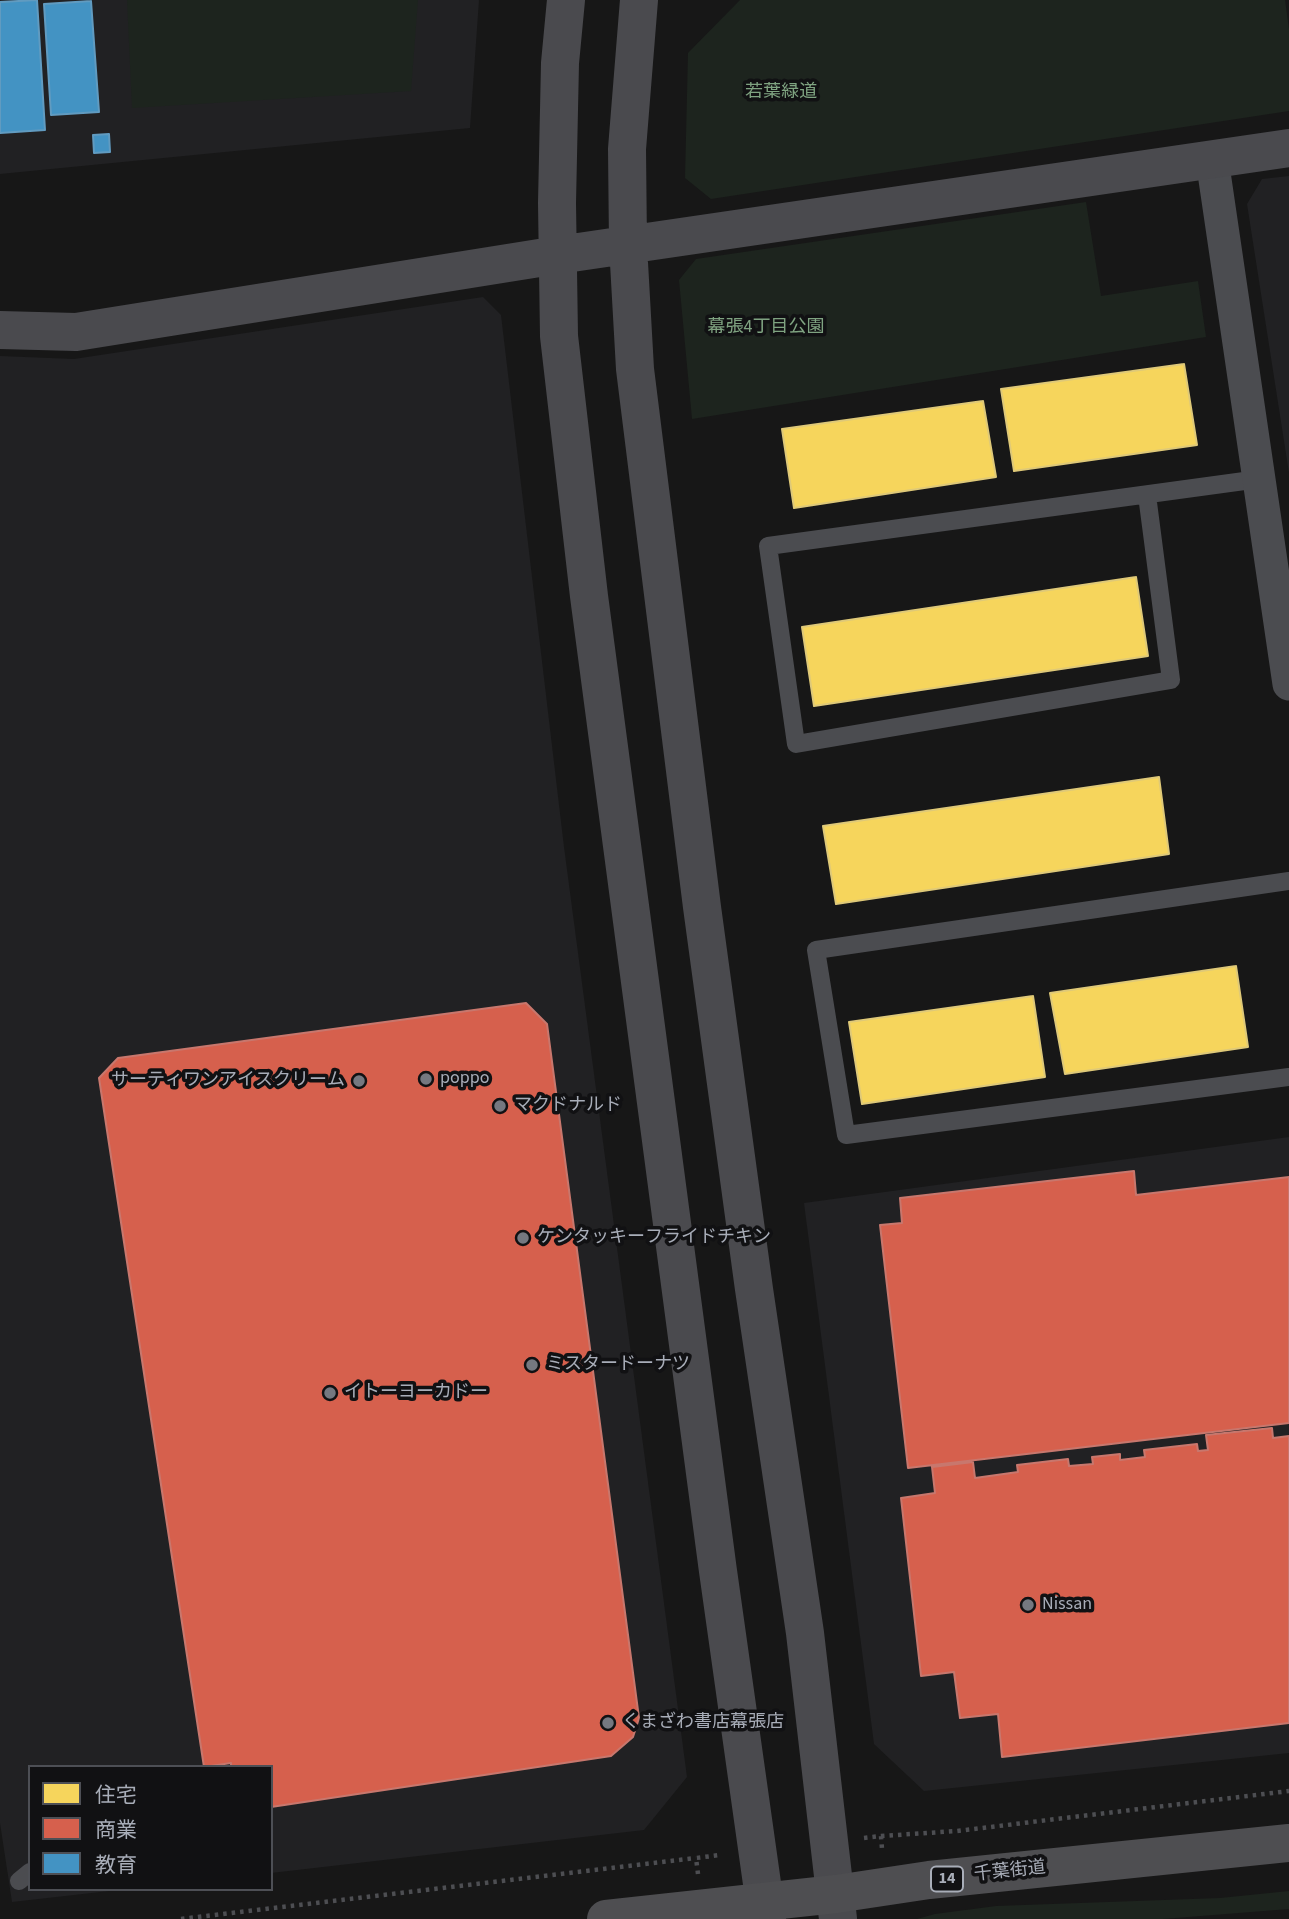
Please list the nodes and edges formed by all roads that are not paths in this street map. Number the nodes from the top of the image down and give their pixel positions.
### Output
1 (566, 0) edge
2 (639, 0) edge
3 (1289, 148) edge
4 (1212, 159) junction
5 (628, 245) junction
6 (558, 255) junction
7 (0, 330) edge
8 (1259, 479) junction
9 (1147, 495) junction
10 (1289, 684) edge
11 (1289, 881) edge
12 (1289, 1077) edge
13 (1289, 1843) edge
14 (837, 1906) edge
15 (766, 1910) edge
16 (606, 1919) edge

1 - 6 street
2 - 5 street
3 - 4 street
4 - 5 street
4 - 8 street
5 - 6 street
5 - 14 street
6 - 7 street
6 - 15 street
8 - 9 lane
8 - 10 street
9 - 9 lane
11 - 12 lane
13 - 14 highway, 千葉街道 / 14
14 - 15 highway, 千葉街道 / 14
15 - 16 highway, 千葉街道 / 14

